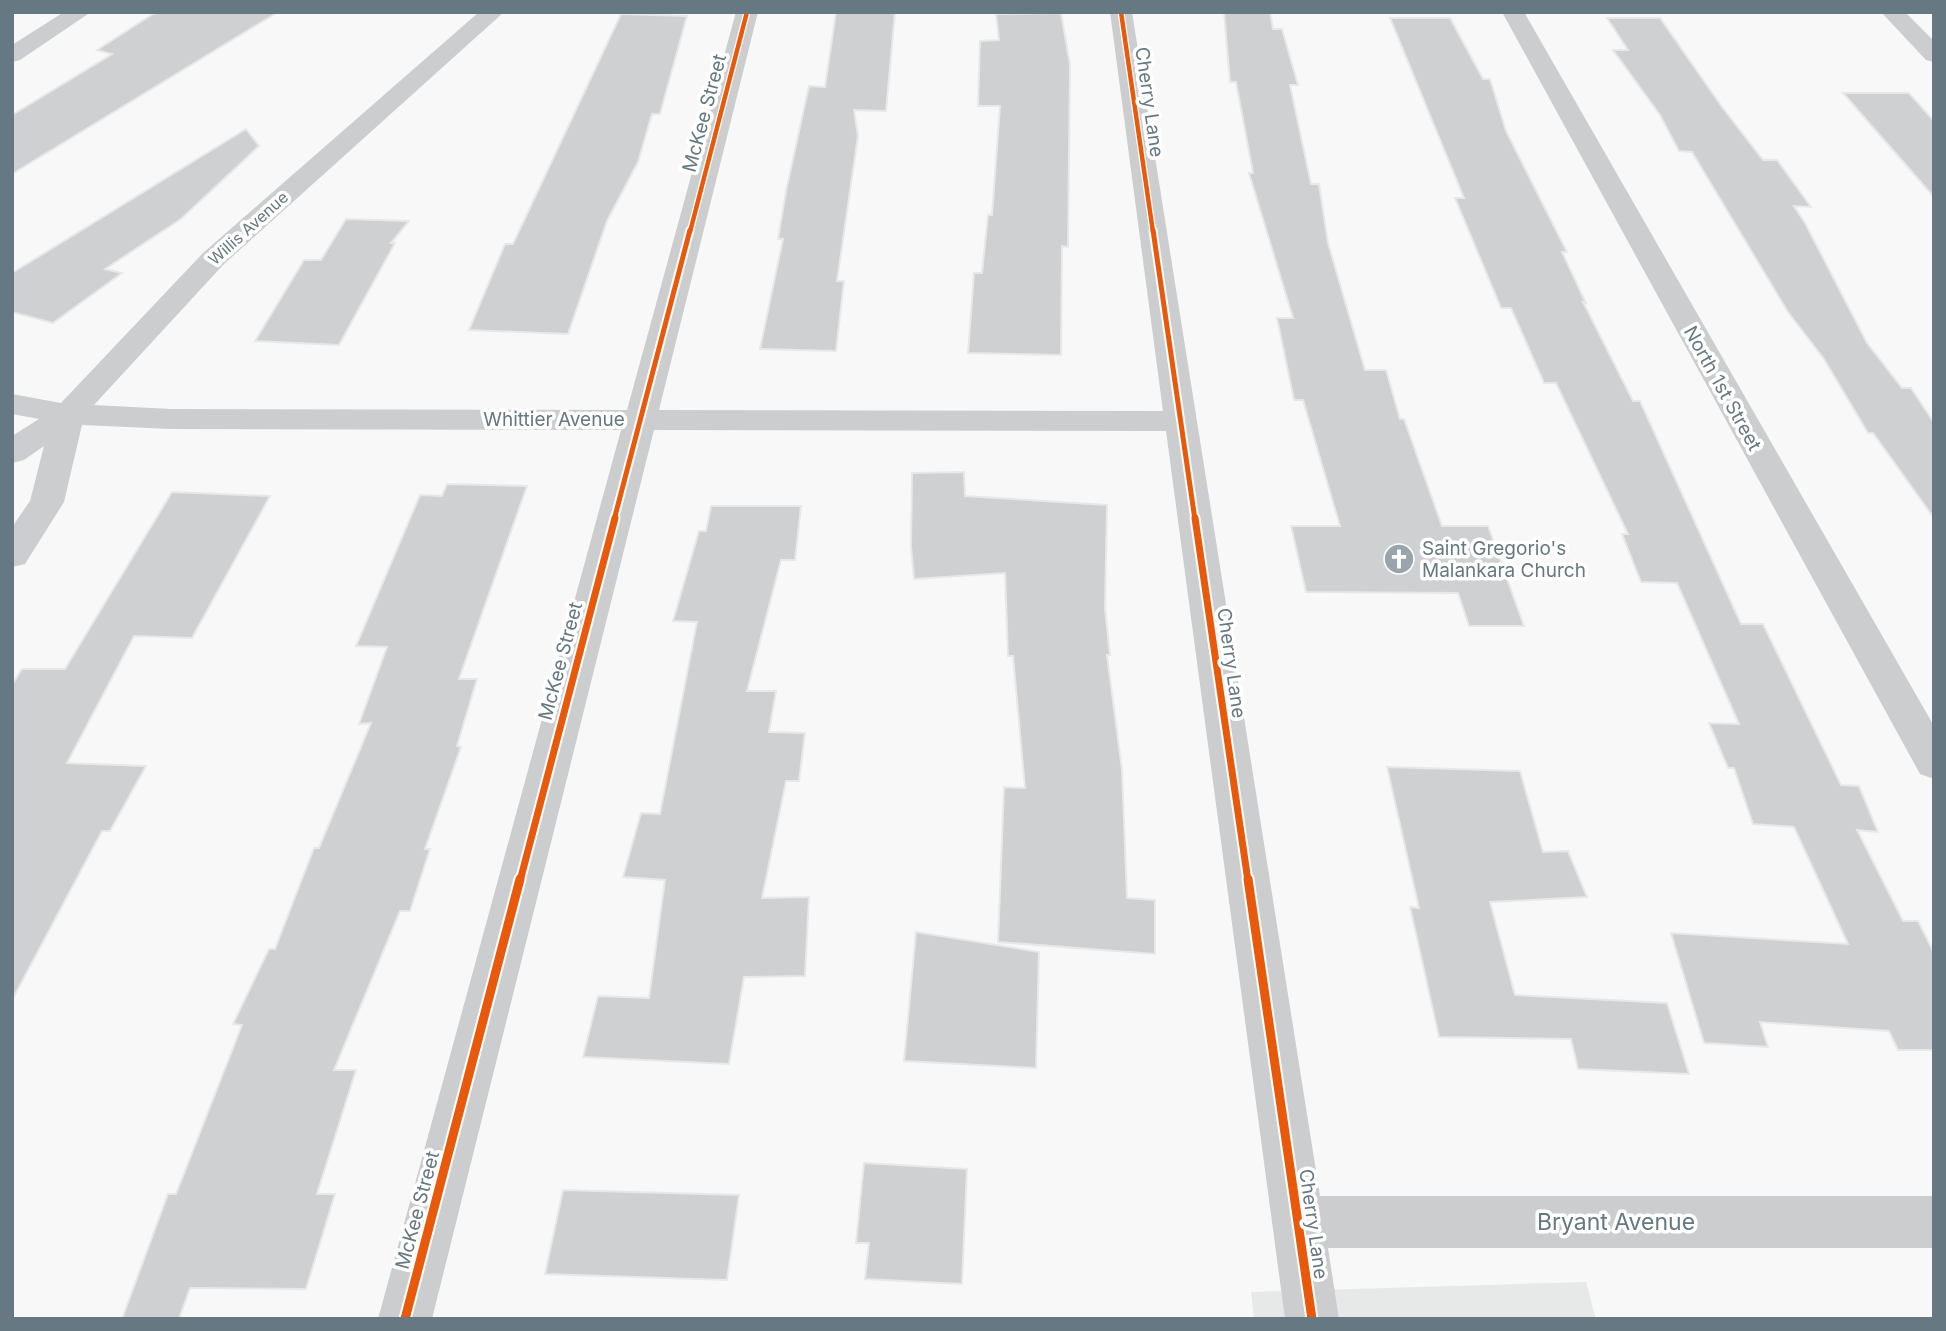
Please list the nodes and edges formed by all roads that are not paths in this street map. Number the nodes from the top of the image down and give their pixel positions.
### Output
1 (80, 12) edge
2 (493, 12) edge
3 (747, 12) edge
4 (1121, 12) edge
5 (1513, 12) edge
6 (1892, 12) edge
7 (12, 55) edge
8 (1934, 55) edge
9 (12, 404) edge
10 (68, 414) junction
11 (639, 419) junction
12 (1181, 421) junction
13 (12, 452) edge
14 (12, 555) edge
15 (1934, 763) edge
16 (1298, 1222) junction
17 (1934, 1222) edge
18 (405, 1319) edge
19 (1312, 1319) edge

1 - 7 street
2 - 10 street, Willis Avenue
3 - 11 street, McKee Street
4 - 12 street, Cherry Lane
5 - 15 street, North 1st Street
6 - 8 street
9 - 10 street, Whittier Avenue
10 - 11 street, Whittier Avenue
10 - 13 street, Willis Avenue
10 - 14 street
11 - 12 street, Whittier Avenue
11 - 18 street, McKee Street
12 - 16 street, Cherry Lane
16 - 17 street, Bryant Avenue
16 - 19 street, Cherry Lane

